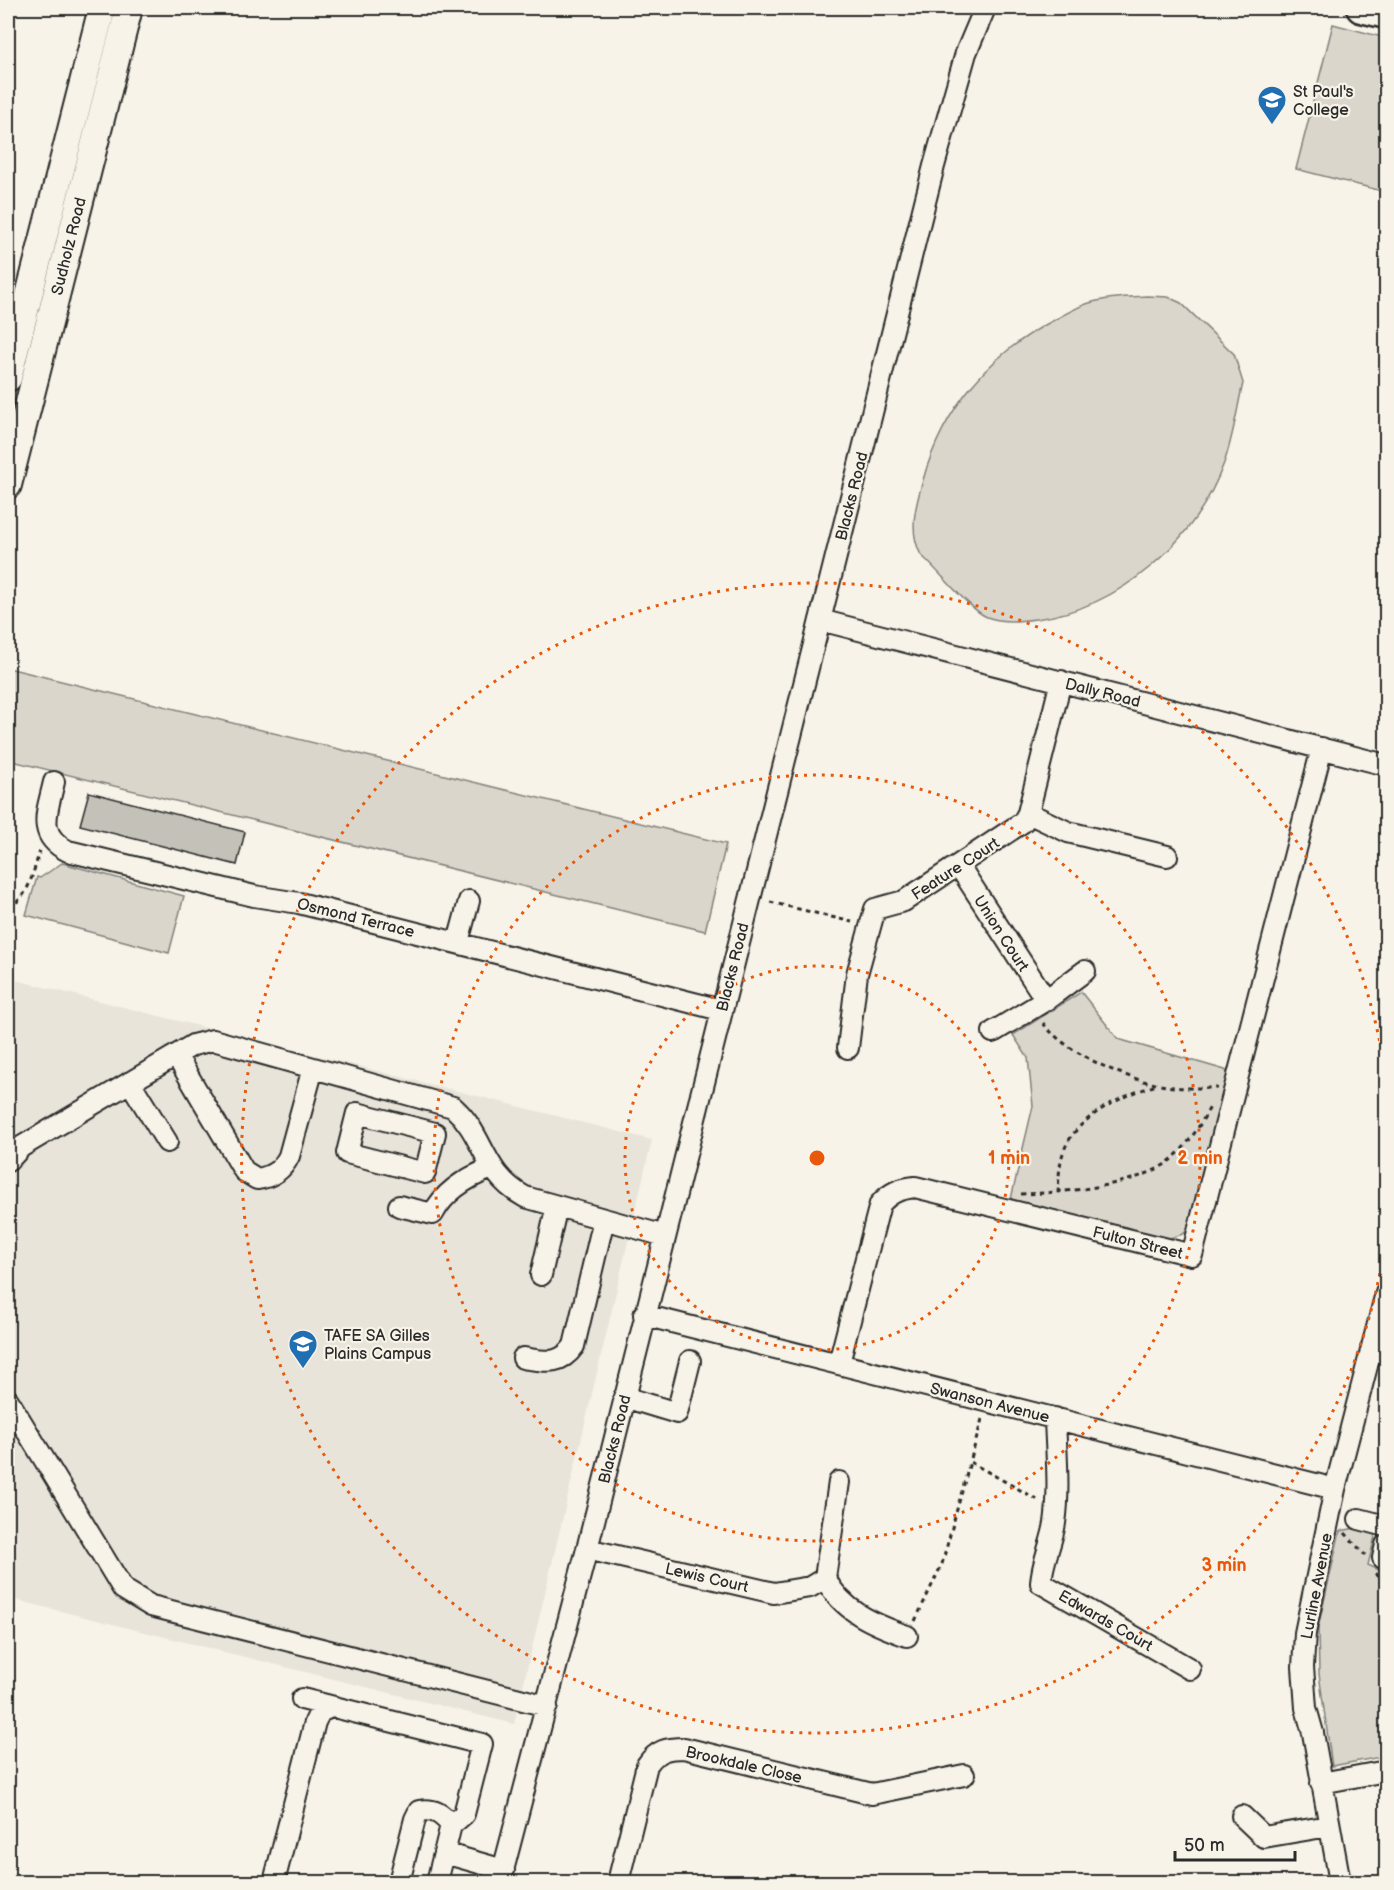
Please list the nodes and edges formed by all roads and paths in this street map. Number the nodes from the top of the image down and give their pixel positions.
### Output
1 (102, 8) edge
2 (129, 8) edge
3 (971, 8) edge
4 (985, 8) edge
5 (1361, 8) edge
6 (1386, 14) edge
7 (966, 53) junction
8 (8, 378) edge
9 (8, 485) edge
10 (820, 620) junction
11 (1061, 681) junction
12 (1322, 748) junction
13 (1386, 765) edge
14 (54, 782) dead end
15 (1028, 813) junction
16 (54, 844) junction
17 (1167, 856) dead end
18 (959, 866) junction
19 (469, 901) dead end
20 (770, 902) dead end
21 (8, 906) edge
22 (852, 922) dead end
23 (458, 942) junction
24 (1084, 971) dead end
25 (1046, 1000) junction
26 (721, 1010) junction
27 (1039, 1019) dead end
28 (993, 1032) dead end
29 (848, 1048) dead end
30 (176, 1055) junction
31 (313, 1068) junction
32 (1222, 1079) dead end
33 (130, 1082) junction
34 (377, 1085) junction
35 (1159, 1085) junction
36 (1218, 1088) junction
37 (369, 1116) dead end
38 (167, 1142) dead end
39 (8, 1161) edge
40 (492, 1168) junction
41 (1058, 1193) junction
42 (1012, 1194) dead end
43 (399, 1206) dead end
44 (557, 1206) junction
45 (604, 1219) junction
46 (665, 1236) junction
47 (541, 1275) dead end
48 (1386, 1293) edge
49 (644, 1315) junction
50 (1382, 1326) edge
51 (524, 1358) dead end
52 (690, 1361) dead end
53 (839, 1363) junction
54 (624, 1397) junction
55 (8, 1400) edge
56 (983, 1416) dead end
57 (1055, 1418) junction
58 (970, 1462) junction
59 (839, 1482) dead end
60 (1335, 1489) junction
61 (1042, 1502) dead end
62 (1359, 1519) dead end
63 (1386, 1526) edge
64 (587, 1549) junction
65 (825, 1578) junction
66 (910, 1629) joint
67 (1190, 1669) dead end
68 (302, 1699) dead end
69 (547, 1706) junction
70 (331, 1707) junction
71 (1386, 1771) edge
72 (964, 1775) dead end
73 (1321, 1783) junction
74 (1242, 1816) dead end
75 (451, 1825) junction
76 (1329, 1826) junction
77 (444, 1854) junction
78 (502, 1876) edge
79 (274, 1882) edge
80 (399, 1882) edge
81 (437, 1882) edge
82 (618, 1882) edge
83 (1340, 1882) edge

1 - 8 main road, Sudholz Road
2 - 9 main road, Sudholz Road
3 - 7 street, Blacks Road
4 - 7 street, Blacks Road
5 - 6 highway
7 - 10 street, Blacks Road
10 - 11 street, Dally Road
10 - 26 street, Blacks Road
11 - 12 street, Dally Road
11 - 15 street
12 - 13 street, Dally Road
12 - 53 street, Fulton Street
14 - 16 street
15 - 17 street
15 - 18 street, Feature Court
16 - 21 path
16 - 23 street, Osmond Terrace
18 - 25 street, Union Court
18 - 29 street, Feature Court
19 - 23 street
20 - 22 path
23 - 26 street, Osmond Terrace
24 - 25 street
25 - 28 street
26 - 46 street, Blacks Road
27 - 35 path
30 - 31 street
30 - 31 street
30 - 33 street
31 - 34 street
32 - 36 path
33 - 38 street
33 - 39 street
34 - 37 street
34 - 40 street
35 - 36 path
35 - 41 path
36 - 41 path
40 - 43 street
40 - 44 street
41 - 42 path
44 - 45 street
44 - 47 street
45 - 46 street
45 - 51 street
46 - 49 street, Blacks Road
48 - 50 street, Lurline Avenue
49 - 53 street, Swanson Avenue
49 - 54 street, Blacks Road
50 - 60 street, Lurline Avenue
52 - 54 street
53 - 57 street, Swanson Avenue
54 - 64 street, Blacks Road
55 - 69 street
56 - 58 path
57 - 60 street, Swanson Avenue
57 - 67 street, Edwards Court
58 - 61 path
58 - 66 path
59 - 65 street
60 - 73 street, Lurline Avenue
62 - 63 street
64 - 65 street, Lewis Court
64 - 69 street, Blacks Road
65 - 66 street
68 - 70 street
69 - 78 street, Blacks Road
70 - 75 street
70 - 79 street
71 - 73 street
72 - 82 street, Brookdale Close
73 - 76 street, Lurline Avenue
74 - 76 street
75 - 77 street
75 - 80 street
76 - 83 street, Lurline Avenue
77 - 78 street
77 - 81 street

